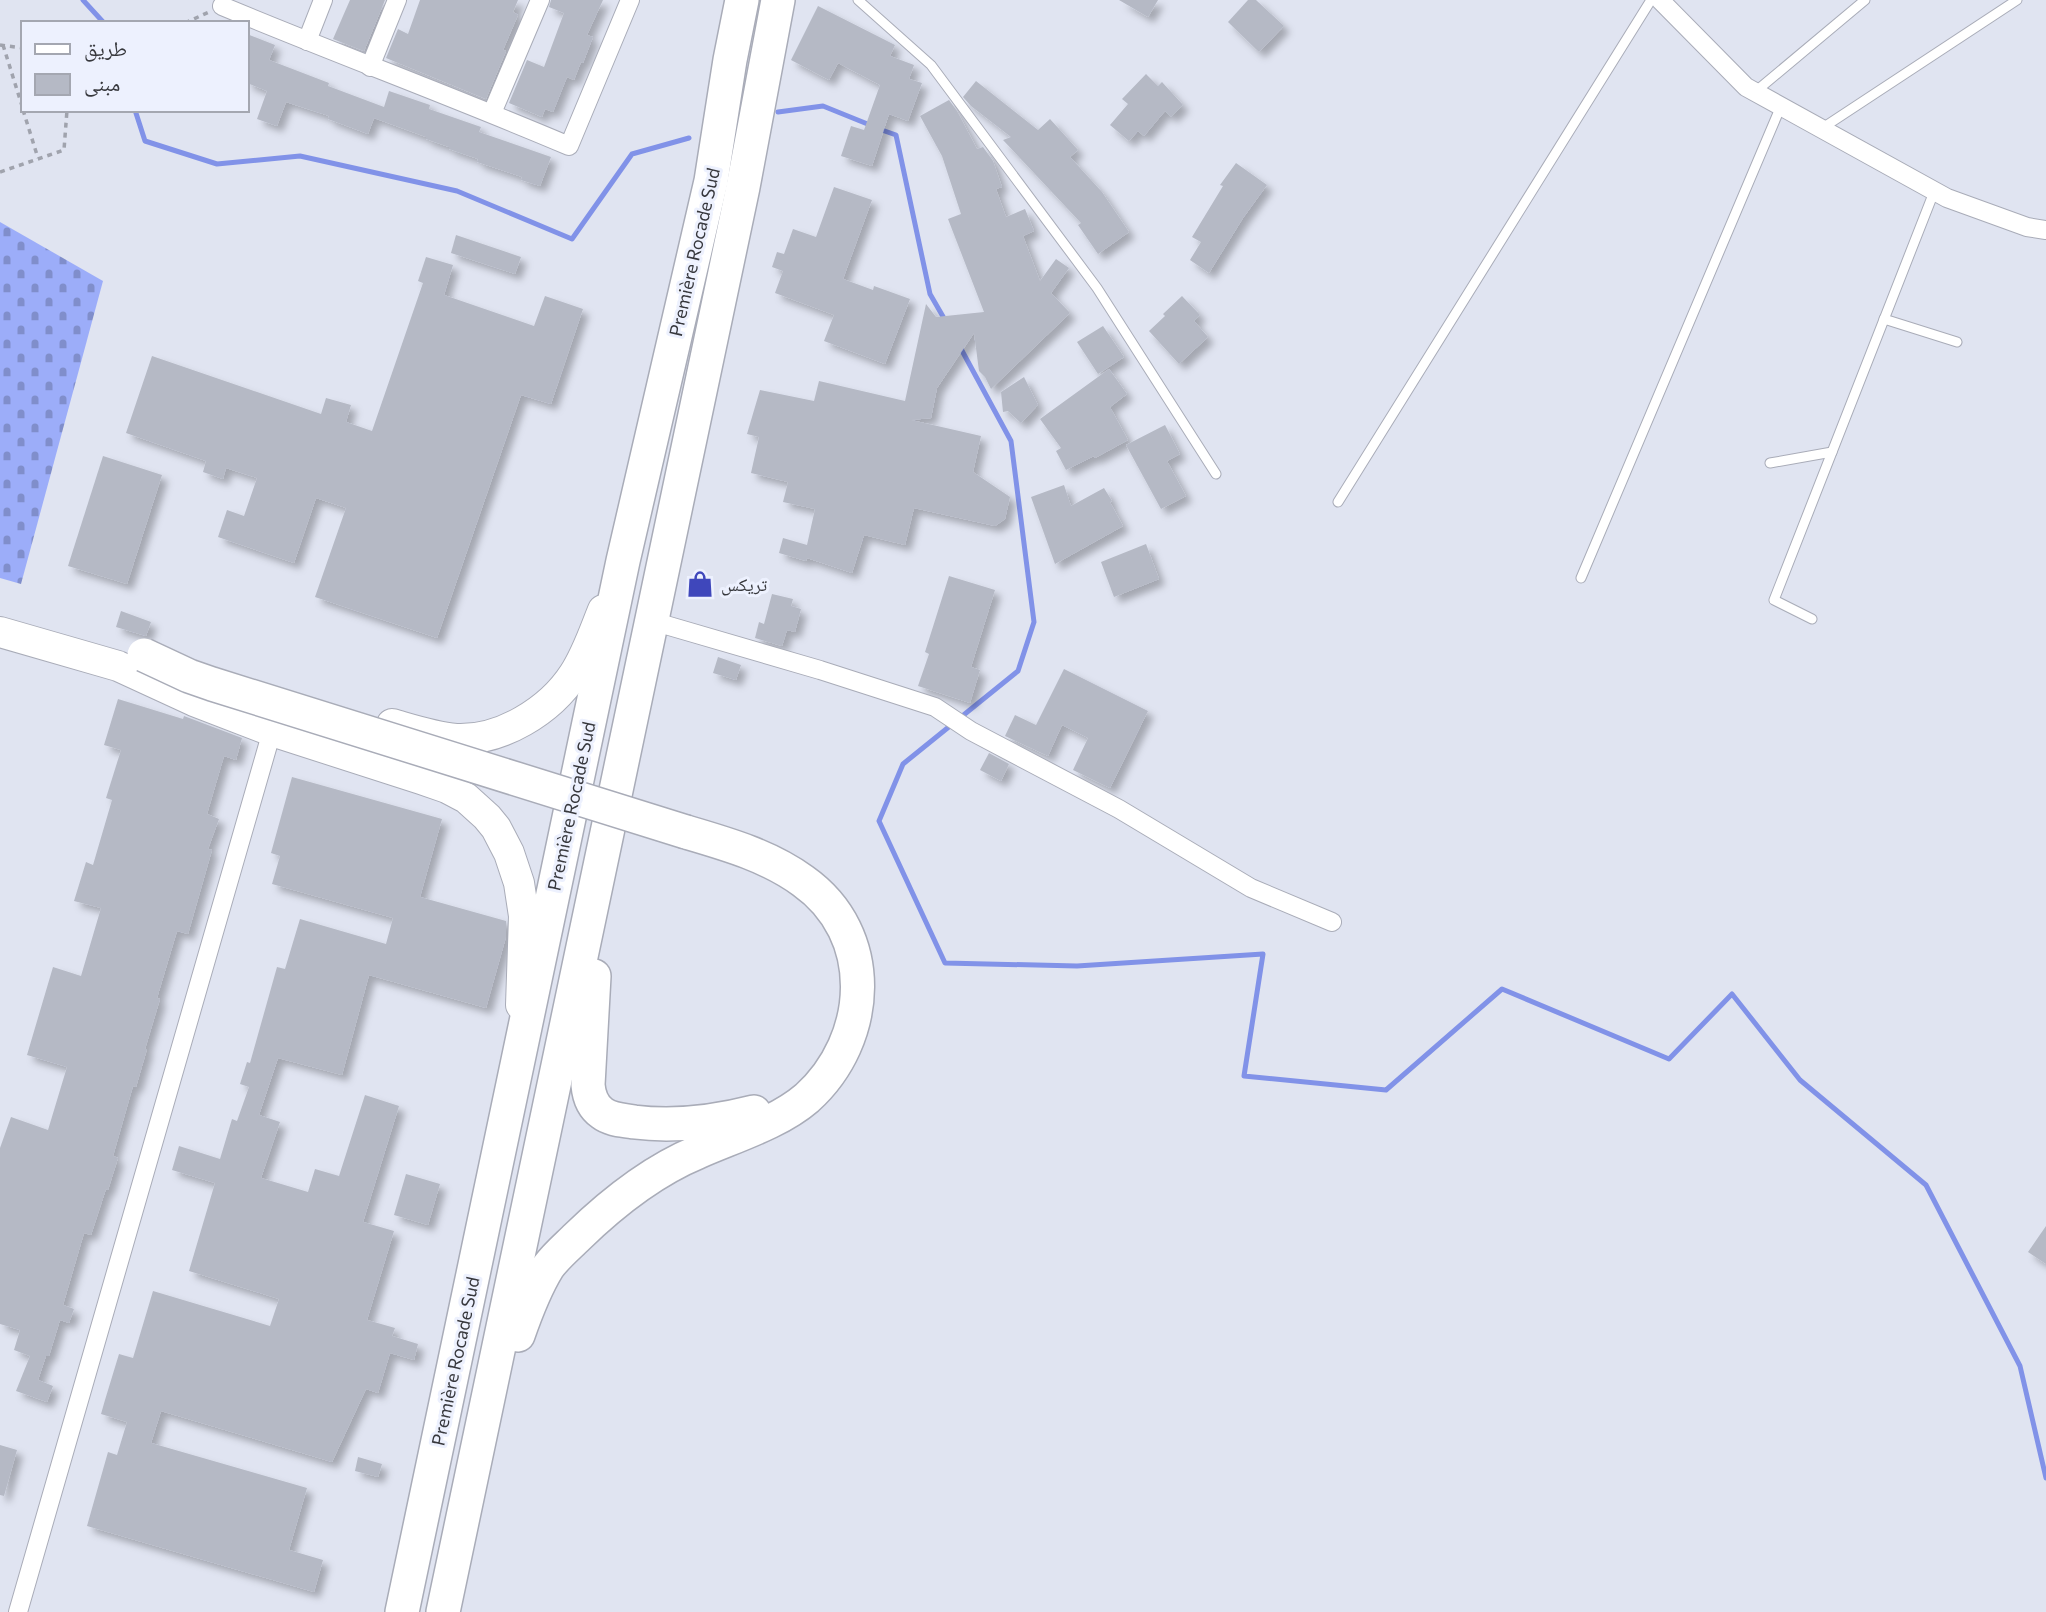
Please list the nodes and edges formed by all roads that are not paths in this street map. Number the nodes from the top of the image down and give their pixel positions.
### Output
1 (323, 0) edge
2 (397, 0) edge
3 (540, 0) edge
4 (630, 0) edge
5 (741, 0) edge
6 (778, 0) edge
7 (858, 0) edge
8 (1865, 0) edge
9 (2017, 0) edge
10 (1664, 2) edge
11 (222, 5) edge
12 (307, 41) junction
13 (370, 67) junction
14 (1755, 92) junction
15 (1781, 106) junction
16 (492, 113) junction
17 (1821, 129) junction
18 (1934, 192) junction
19 (2046, 230) edge
20 (1884, 319) junction
21 (1957, 342) dead end
22 (1832, 452) junction
23 (1770, 463) dead end
24 (1216, 474) dead end
25 (1338, 502) dead end
26 (623, 561) junction
27 (1581, 578) dead end
28 (0, 611) edge
29 (1812, 619) dead end
30 (652, 621) junction
31 (0, 632) edge
32 (147, 668) junction
33 (272, 731) junction
34 (685, 836) junction
35 (595, 898) junction
36 (1332, 922) dead end
37 (523, 1036) junction
38 (476, 1457) junction
39 (19, 1612) edge
40 (402, 1612) edge
41 (443, 1612) edge

1 - 12 street
2 - 13 street
3 - 16 street
4 - 16 street
5 - 26 highway, Première Rocade Sud
6 - 30 highway, Première Rocade Sud
7 - 24 lane
8 - 14 lane
9 - 17 lane
10 - 14 street
10 - 25 lane
11 - 12 street
12 - 13 street
13 - 16 street
14 - 15 street
15 - 17 street
15 - 27 lane
17 - 18 street
18 - 19 street
18 - 20 lane
20 - 21 lane
20 - 22 lane
22 - 23 lane
22 - 29 lane
26 - 32 highway
26 - 37 highway, Première Rocade Sud
28 - 32 highway
30 - 35 highway, Première Rocade Sud
30 - 36 street
31 - 32 highway
32 - 33 highway
32 - 34 highway, bridge
33 - 37 highway
33 - 39 street
34 - 35 highway
34 - 38 highway
35 - 38 highway, Première Rocade Sud
37 - 40 highway, Première Rocade Sud
38 - 41 highway, Première Rocade Sud

